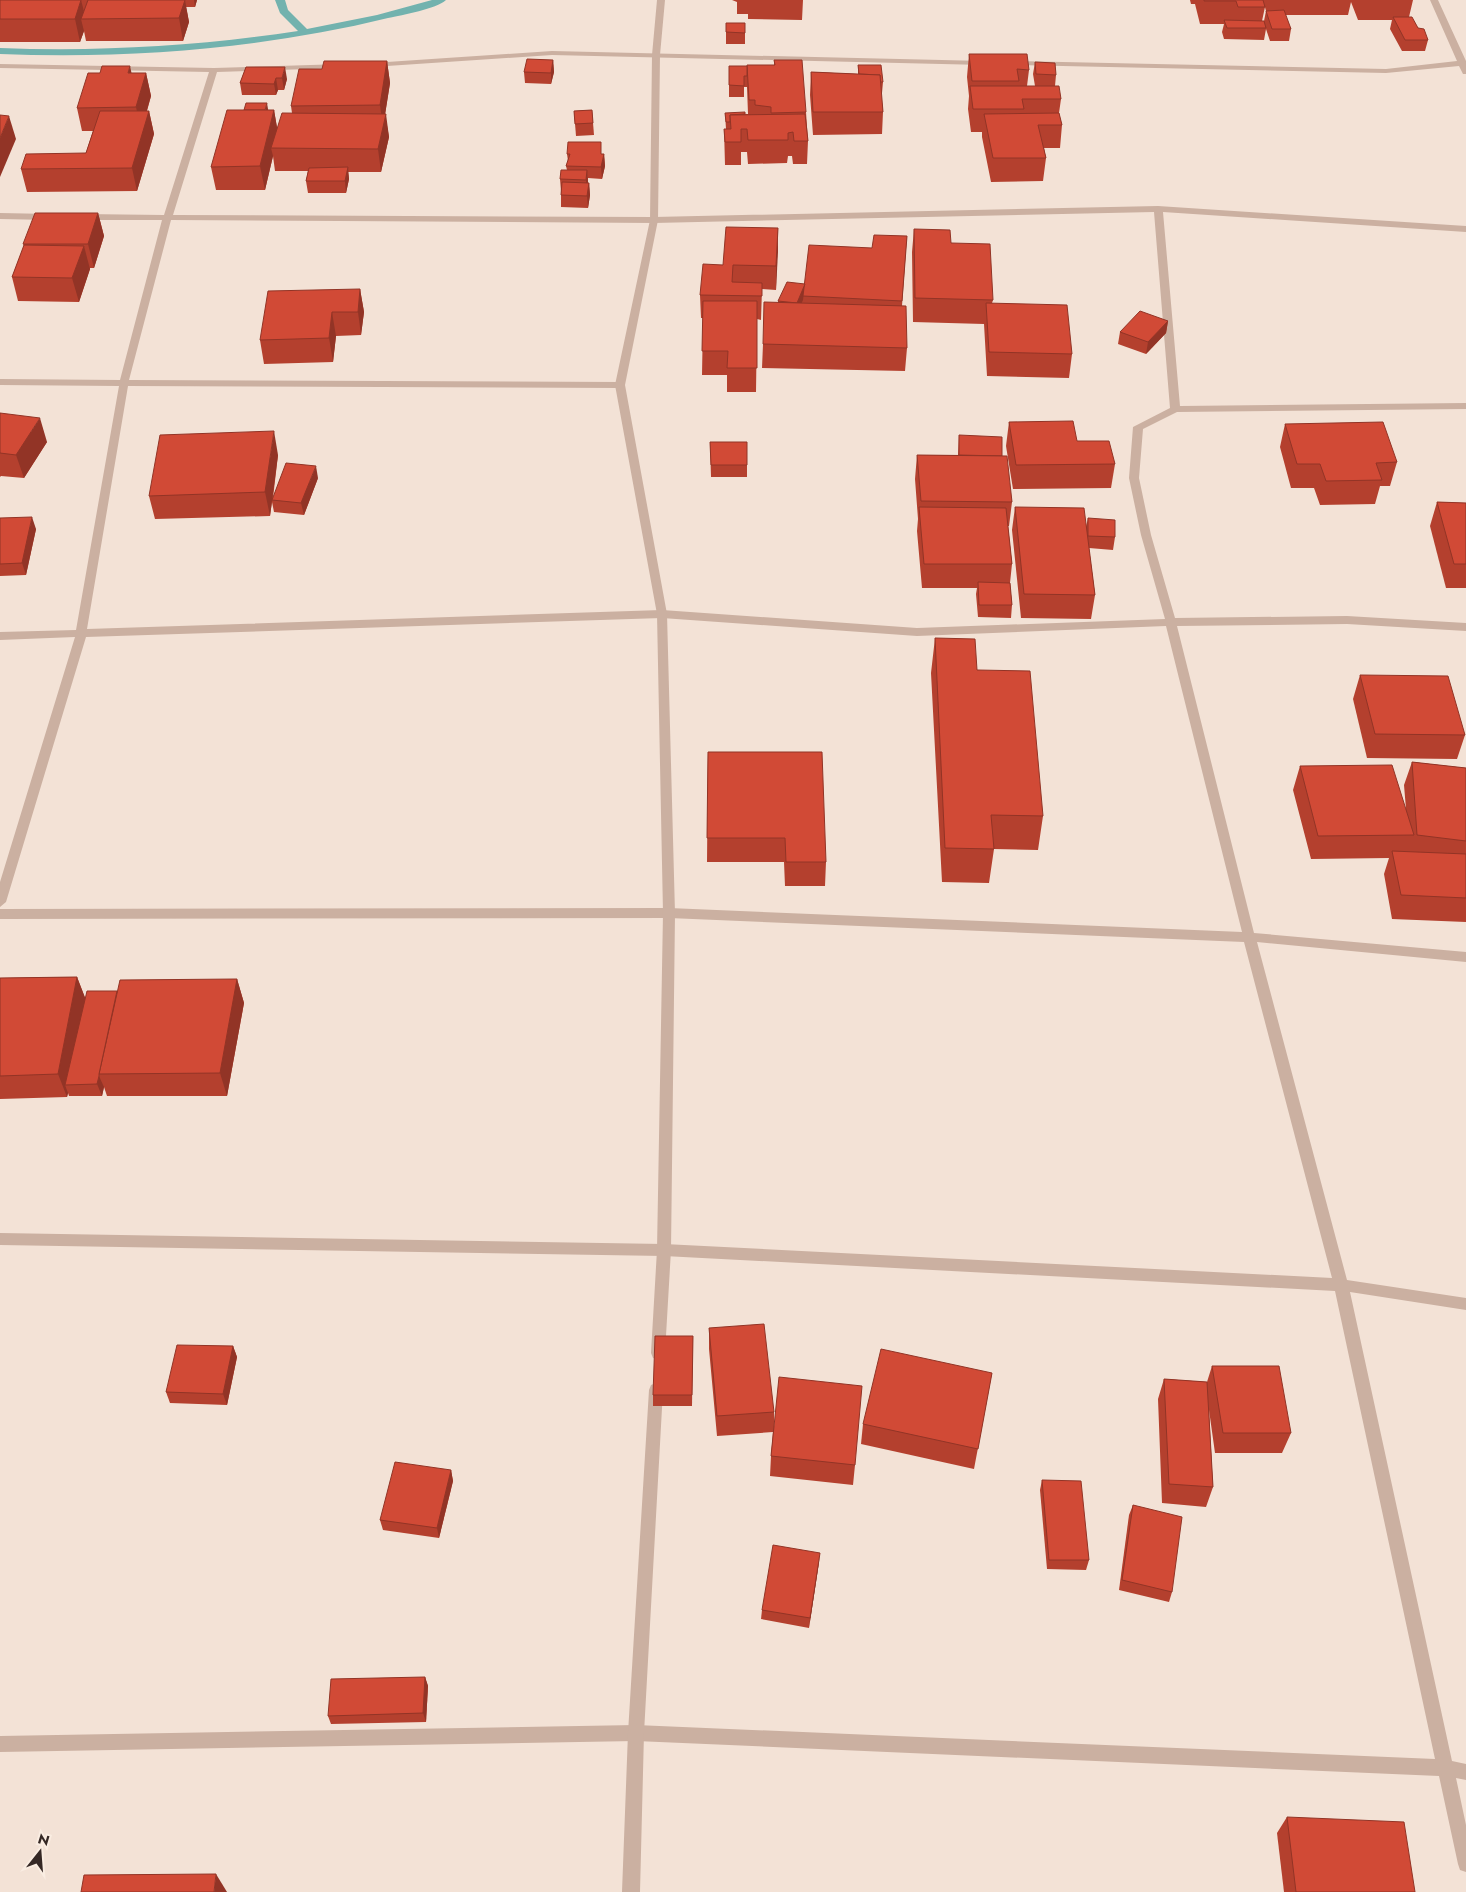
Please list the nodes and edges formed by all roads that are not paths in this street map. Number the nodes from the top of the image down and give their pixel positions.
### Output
1 (661, 0) edge
2 (1434, 0) edge
3 (656, 55) junction
4 (994, 63) edge
5 (1004, 63) edge
6 (1464, 63) edge
7 (360, 65) edge
8 (0, 66) edge
9 (350, 66) edge
10 (214, 70) junction
11 (1466, 72) edge
12 (1158, 209) junction
13 (0, 216) edge
14 (167, 218) junction
15 (654, 220) junction
16 (1466, 229) edge
17 (0, 382) edge
18 (124, 382) junction
19 (620, 385) junction
20 (1466, 406) edge
21 (1175, 409) junction
22 (662, 614) junction
23 (1171, 622) junction
24 (1466, 627) edge
25 (80, 634) junction
26 (0, 636) edge
27 (0, 902) edge
28 (669, 913) junction
29 (0, 914) edge
30 (1249, 937) junction
31 (1466, 957) edge
32 (0, 1239) edge
33 (664, 1250) junction
34 (1341, 1285) junction
35 (1466, 1304) edge
36 (636, 1733) junction
37 (0, 1744) edge
38 (1446, 1768) junction
39 (1466, 1772) edge
40 (1466, 1864) edge
41 (632, 1892) edge

1 - 3 street
2 - 6 street
3 - 4 street
3 - 7 street
3 - 15 street
5 - 6 street
6 - 11 street
8 - 10 street
9 - 10 street
10 - 14 street
12 - 15 street
12 - 16 street
12 - 21 street
13 - 14 street
14 - 15 street
14 - 18 street
15 - 19 street
17 - 18 street
18 - 19 street
18 - 25 street
19 - 22 street
20 - 21 street
21 - 23 street
22 - 23 street
22 - 25 street
22 - 28 street
23 - 24 street
23 - 30 street
25 - 26 street
25 - 27 street
28 - 29 street
28 - 30 street
28 - 33 street
30 - 31 street
30 - 34 street
32 - 33 street
33 - 34 street
33 - 36 street
34 - 35 street
34 - 38 street
36 - 37 street
36 - 38 street
36 - 41 street
38 - 39 street
38 - 40 street

